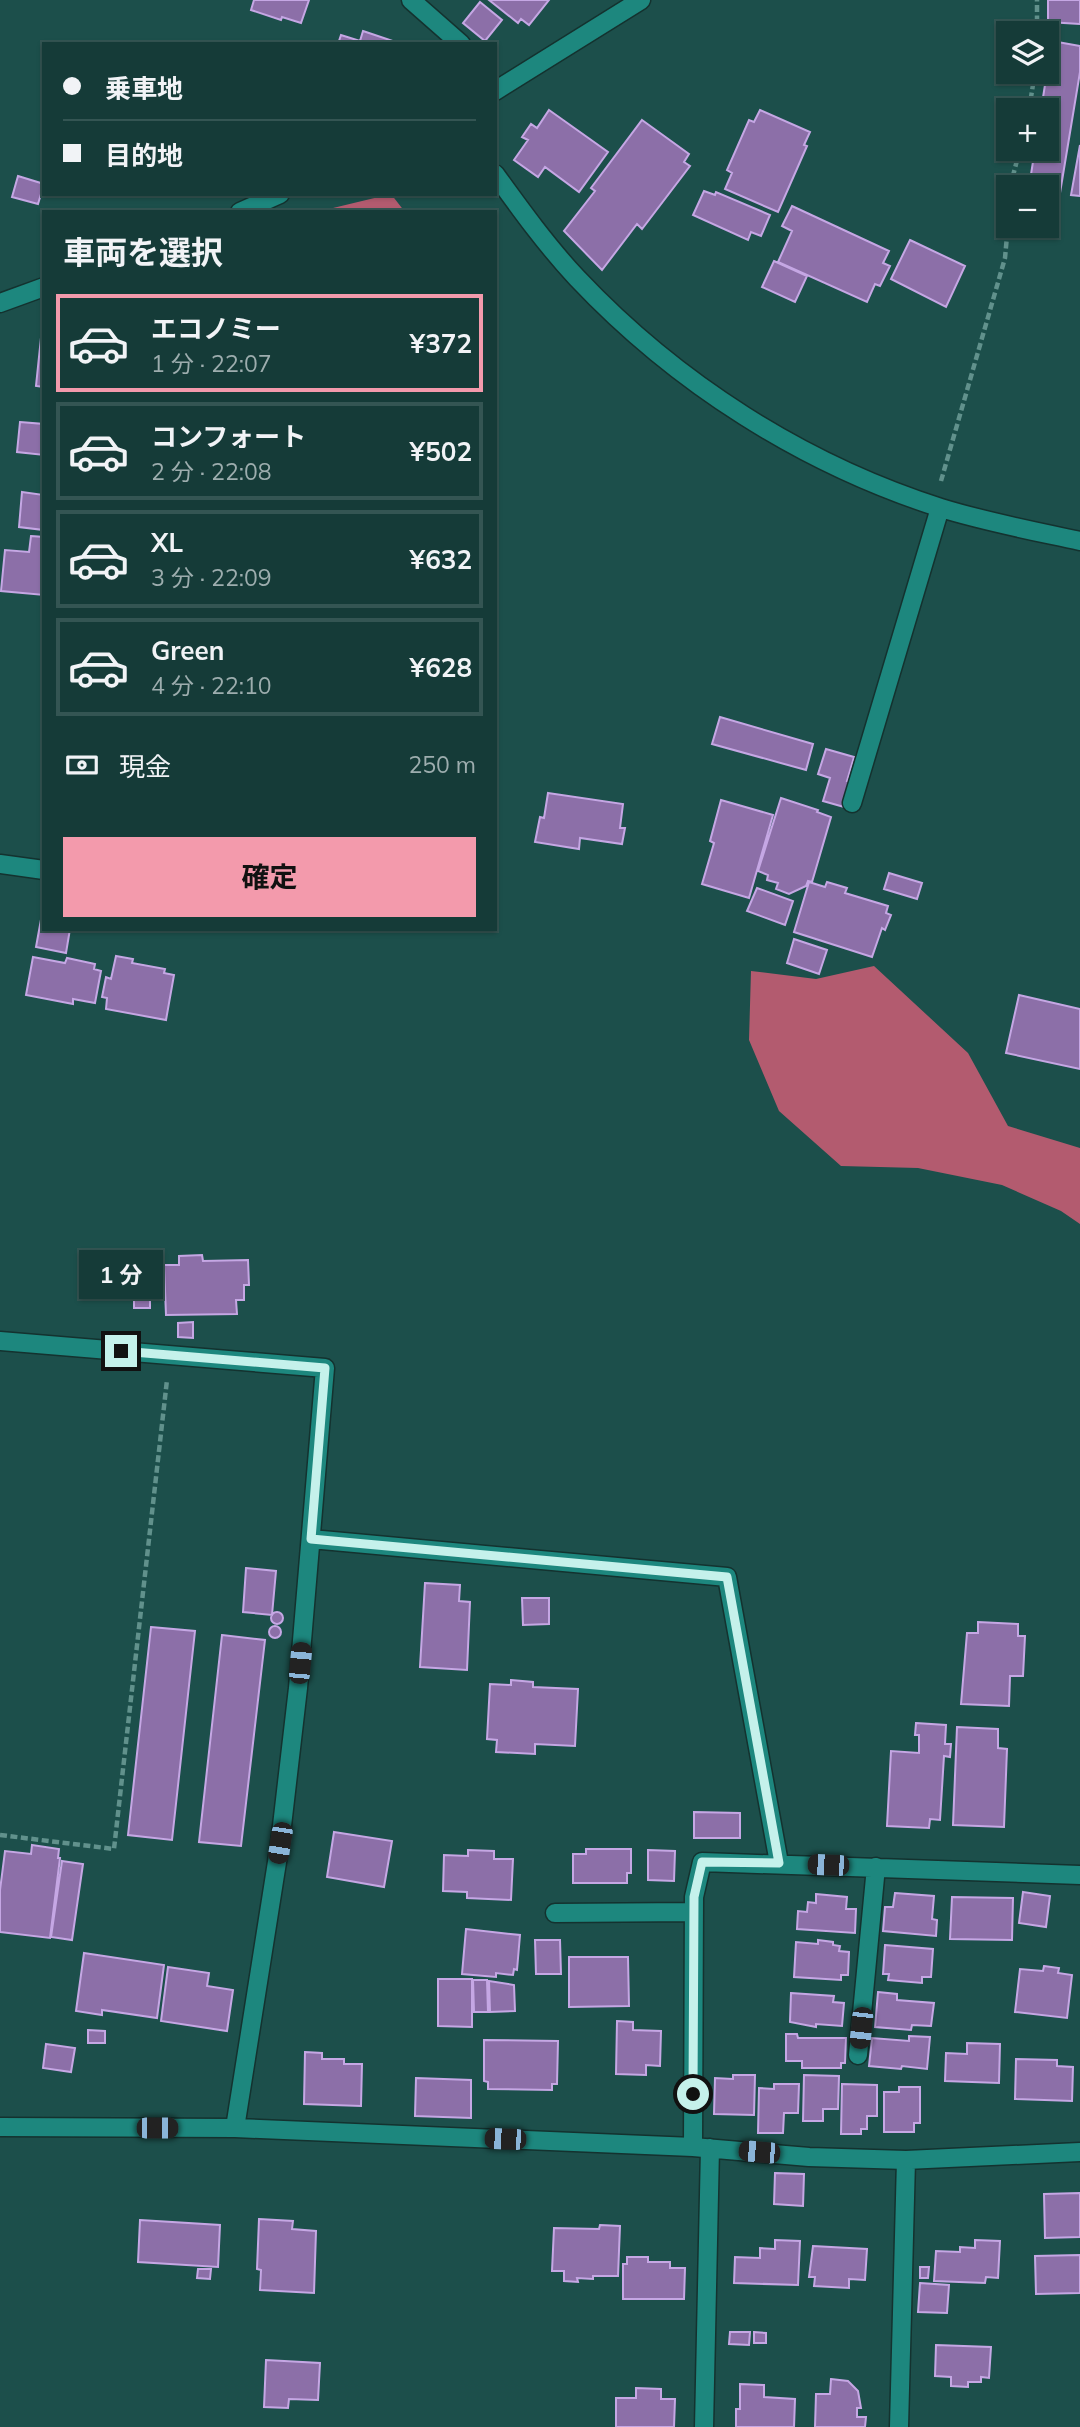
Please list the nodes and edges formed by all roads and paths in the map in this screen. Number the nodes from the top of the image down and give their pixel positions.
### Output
1 (411, 0) edge
2 (641, 0) edge
3 (1037, 0) edge
4 (1037, 21) edge
5 (459, 42) edge
6 (499, 83) edge
7 (497, 177) edge
8 (276, 196) edge
9 (244, 210) edge
10 (1007, 238) edge
11 (42, 288) edge
12 (0, 303) edge
13 (937, 506) junction
14 (1080, 541) edge
15 (852, 803) dead end
16 (0, 864) edge
17 (42, 870) edge
18 (0, 1341) edge
19 (170, 1355) junction
20 (311, 1539) junction
21 (0, 1835) edge
22 (779, 1863) junction
23 (876, 1867) junction
24 (1080, 1875) edge
25 (694, 1912) junction
26 (555, 1913) dead end
27 (858, 2054) dead end
28 (0, 2127) edge
29 (235, 2128) junction
30 (701, 2147) junction
31 (1080, 2152) edge
32 (906, 2160) junction
33 (704, 2427) edge
34 (899, 2427) edge

1 - 5 street
2 - 6 street
3 - 4 path
7 - 13 street
8 - 9 street
10 - 13 path
11 - 12 street
13 - 14 street
13 - 15 street
16 - 17 street
18 - 19 street
19 - 20 street
19 - 21 path
20 - 22 street
20 - 29 street
22 - 23 street
22 - 25 street
23 - 24 street
23 - 27 street
25 - 26 street
25 - 30 street
28 - 29 street
29 - 30 street
30 - 32 street
30 - 33 street
31 - 32 street
32 - 34 street

